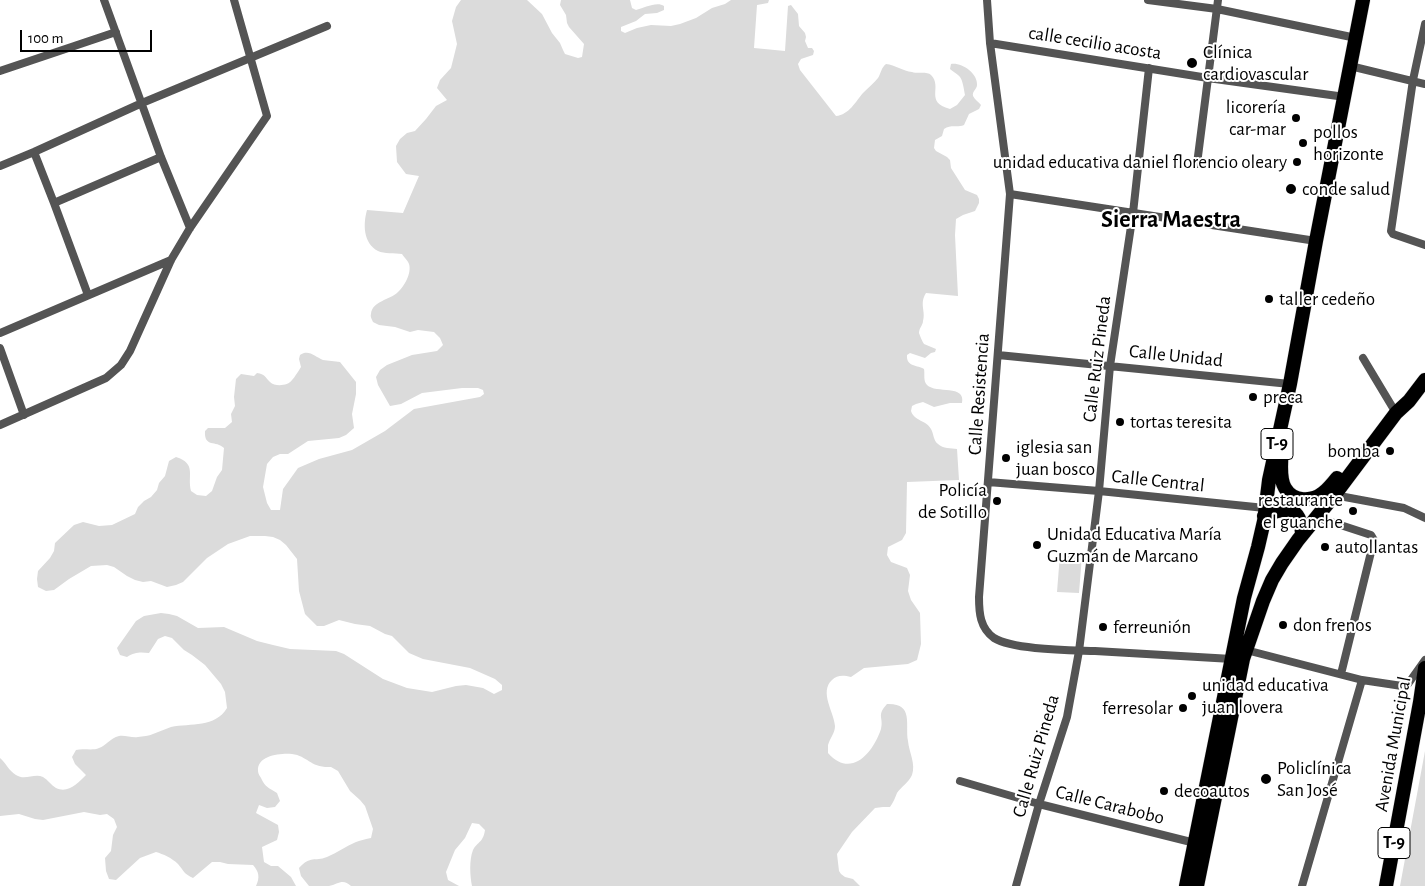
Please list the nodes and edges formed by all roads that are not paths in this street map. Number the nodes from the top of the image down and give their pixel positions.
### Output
1 (104, 0) edge
2 (234, 0) edge
3 (987, 0) edge
4 (1148, 0) edge
5 (1218, 0) edge
6 (1363, 0) edge
7 (1217, 9) junction
8 (1425, 24) edge
9 (327, 26) dead end
10 (116, 32) junction
11 (1356, 38) junction
12 (990, 43) junction
13 (250, 57) junction
14 (1350, 66) junction
15 (1149, 68) junction
16 (0, 71) edge
17 (1208, 78) junction
18 (1413, 80) junction
19 (1425, 84) edge
20 (1344, 96) junction
21 (142, 103) junction
22 (34, 152) junction
23 (161, 157) junction
24 (1197, 164) dead end
25 (0, 166) edge
26 (1010, 194) junction
27 (54, 203) junction
28 (1133, 213) junction
29 (190, 228) junction
30 (1316, 241) junction
31 (1425, 245) edge
32 (171, 260) junction
33 (88, 295) junction
34 (0, 333) edge
35 (0, 348) edge
36 (998, 355) junction
37 (1363, 358) dead end
38 (1110, 366) junction
39 (1425, 380) edge
40 (1290, 384) junction
41 (1425, 388) edge
42 (1408, 401) junction
43 (1396, 413) junction
44 (24, 416) junction
45 (0, 425) edge
46 (1364, 454) junction
47 (988, 482) junction
48 (1099, 491) junction
49 (1334, 495) junction
50 (1265, 512) junction
51 (1316, 517) junction
52 (1425, 518) edge
53 (1302, 535) junction
54 (1079, 650) junction
55 (1246, 650) junction
56 (1232, 659) junction
57 (1425, 660) edge
58 (1425, 668) edge
59 (1341, 674) junction
60 (1362, 680) junction
61 (1425, 709) edge
62 (960, 781) dead end
63 (1405, 800) junction
64 (1039, 804) junction
65 (1194, 843) junction
66 (1016, 886) edge
67 (1186, 886) edge
68 (1198, 886) edge
69 (1302, 886) edge
70 (1386, 886) edge
71 (1392, 886) edge

1 - 10 street
2 - 13 street
3 - 12 street, Calle Resistencia
4 - 7 street
5 - 7 street
6 - 11 highway, T-9
7 - 11 street
7 - 17 street
8 - 18 street
9 - 13 street
10 - 16 street
10 - 21 street
11 - 14 highway, T-9
12 - 15 street, calle cecilio acosta
12 - 26 street, Calle Resistencia
13 - 21 street
13 - 29 street
14 - 18 street
14 - 20 highway, T-9
15 - 17 street, calle cecilio acosta
15 - 28 street, Calle Ruiz Pineda
17 - 20 street, calle cecilio acosta
17 - 24 street
18 - 19 street
18 - 31 street
20 - 30 highway, T-9
21 - 22 street
21 - 23 street
22 - 25 street
22 - 27 street
23 - 27 street
23 - 29 street
26 - 28 street
26 - 36 street, Calle Resistencia
27 - 33 street
28 - 30 street
28 - 38 street, Calle Ruiz Pineda
29 - 32 street
30 - 40 highway, T-9
32 - 33 street
32 - 44 street
33 - 34 street
35 - 44 street
36 - 38 street, Calle Unidad
36 - 47 street, Calle Resistencia
37 - 43 street
38 - 40 street, Calle Unidad
38 - 48 street, Calle Ruiz Pineda
39 - 42 highway, T-9
40 - 46 highway, T-9
40 - 50 highway, T-9
41 - 42 highway, T-9
42 - 43 highway, T-9
43 - 46 highway, T-9
44 - 45 street
46 - 49 highway, T-9
47 - 48 street, Calle Central
47 - 54 street, Calle Resistencia
48 - 50 street, Calle Central
48 - 54 street, Calle Ruiz Pineda
49 - 51 highway, T-9
49 - 52 street
50 - 53 highway
50 - 56 highway, T-9
51 - 53 highway, T-9
51 - 59 street
53 - 55 highway, T-9
54 - 56 street, Calle Resistencia
54 - 64 street, Calle Ruiz Pineda
55 - 59 street
55 - 68 highway, T-9
56 - 65 highway, T-9
57 - 60 street
58 - 63 highway, Avenida Municipal / T-9
59 - 60 street
60 - 69 street
61 - 63 highway, Avenida Municipal / T-9
62 - 64 street, Calle Carabobo
63 - 70 highway, Avenida Municipal / T-9
63 - 71 highway, Avenida Municipal / T-9
64 - 65 street, Calle Carabobo
64 - 66 street, Calle Ruiz Pineda
65 - 67 highway, T-9

